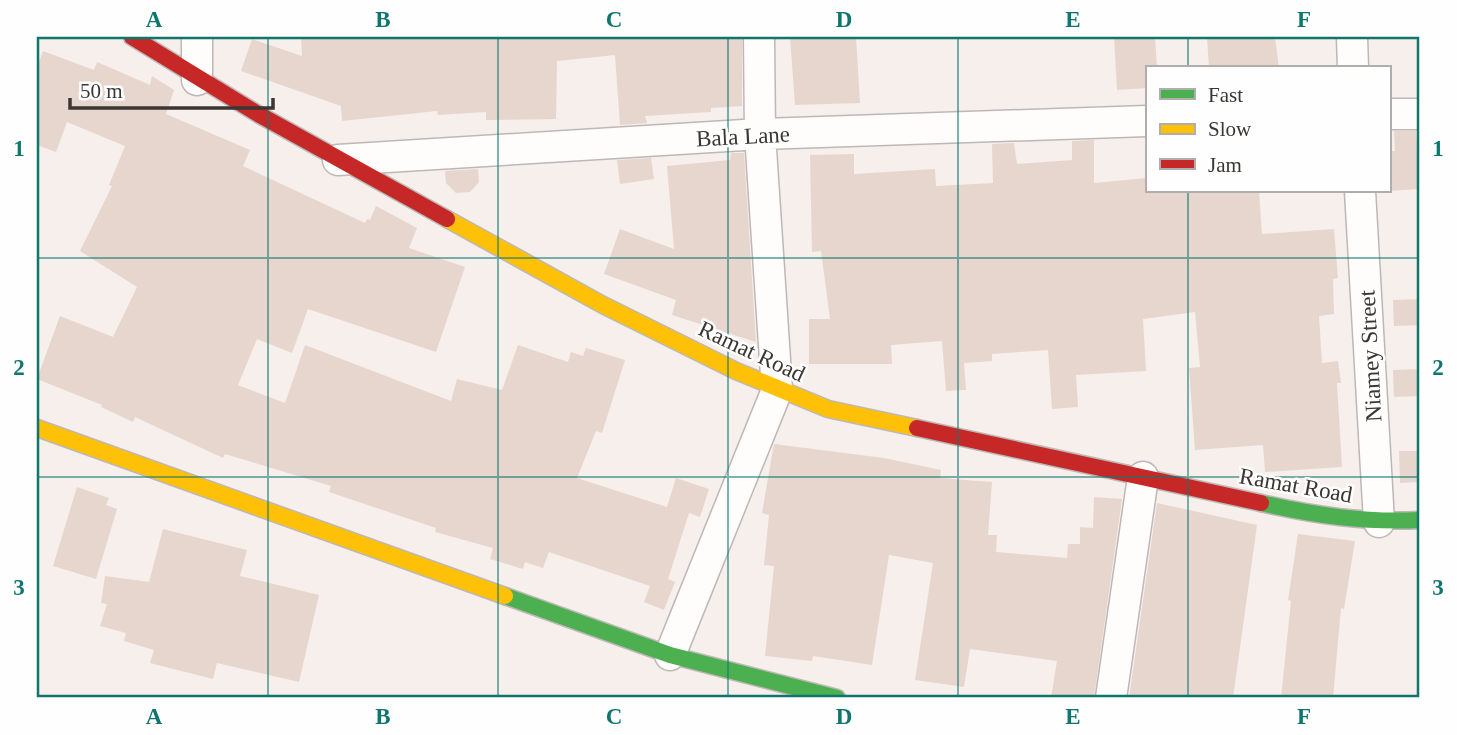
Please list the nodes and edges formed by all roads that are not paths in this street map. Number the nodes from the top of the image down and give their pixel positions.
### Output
1 (132, 37) edge
2 (197, 37) edge
3 (759, 37) edge
4 (1352, 37) edge
5 (1353, 66) edge
6 (197, 80) junction
7 (1390, 114) edge
8 (1420, 114) edge
9 (1146, 121) edge
10 (760, 134) junction
11 (338, 160) junction
12 (1360, 192) edge
13 (777, 390) junction
14 (37, 428) edge
15 (1143, 477) junction
16 (1420, 520) edge
17 (1379, 522) junction
18 (670, 655) junction
19 (837, 698) edge
20 (1111, 698) edge

1 - 6 street, Ramat Road
2 - 6 street
3 - 10 street
4 - 5 street
6 - 11 street, Ramat Road
7 - 8 street
9 - 10 street, Bala Lane
10 - 11 street, Bala Lane
10 - 13 street
11 - 13 street, Ramat Road
12 - 17 street, Niamey Street
13 - 15 street, Ramat Road
13 - 18 street
14 - 18 street
15 - 17 street, Ramat Road
15 - 20 street
16 - 17 street, Ramat Road
18 - 19 street

